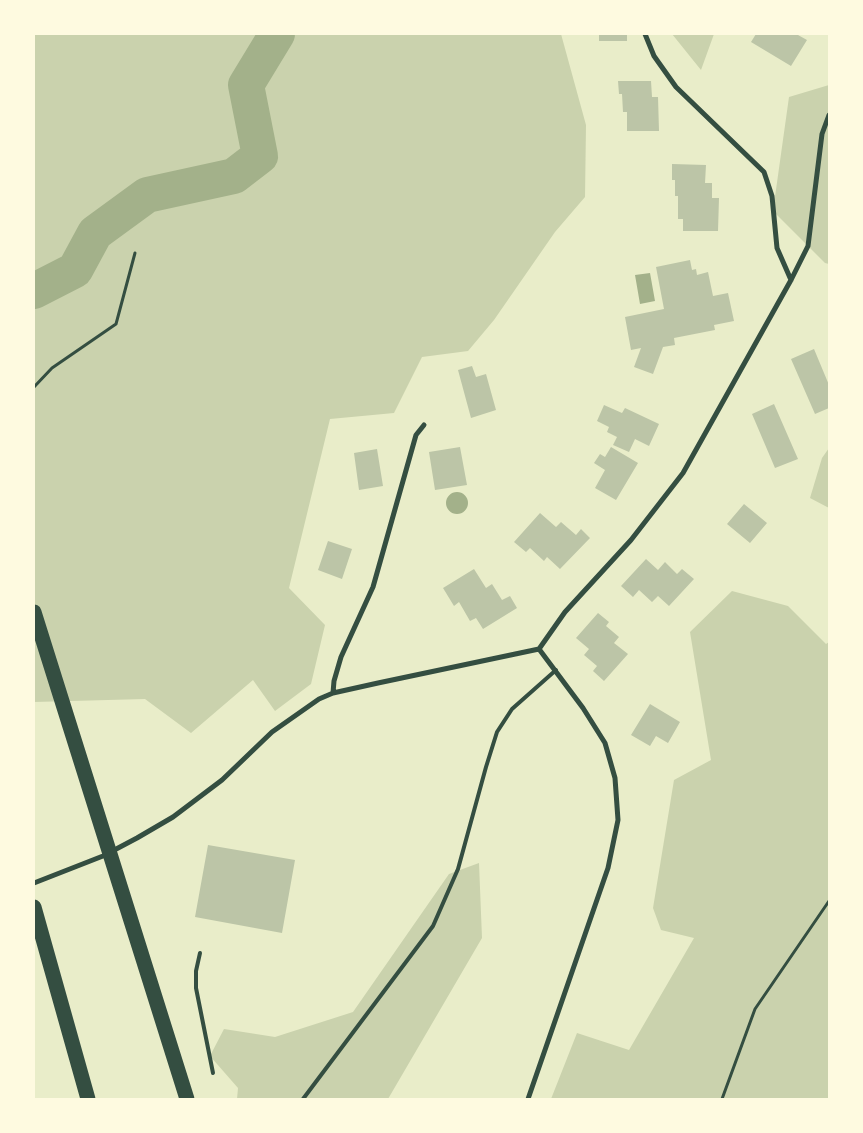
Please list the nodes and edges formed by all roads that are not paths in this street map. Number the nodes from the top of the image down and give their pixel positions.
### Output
1 (645, 34) edge
2 (829, 115) edge
3 (791, 280) junction
4 (424, 424) dead end
5 (34, 612) edge
6 (539, 649) junction
7 (556, 670) junction
8 (333, 693) junction
9 (34, 883) edge
10 (34, 907) edge
11 (200, 953) dead end
12 (213, 1073) dead end
13 (88, 1099) edge
14 (187, 1099) edge
15 (303, 1099) edge
16 (528, 1099) edge

1 - 3 street
2 - 3 street
3 - 6 street
4 - 8 street
5 - 14 highway
6 - 7 street
6 - 8 street
7 - 15 lane
7 - 16 street
8 - 9 street
10 - 13 highway
11 - 12 lane

